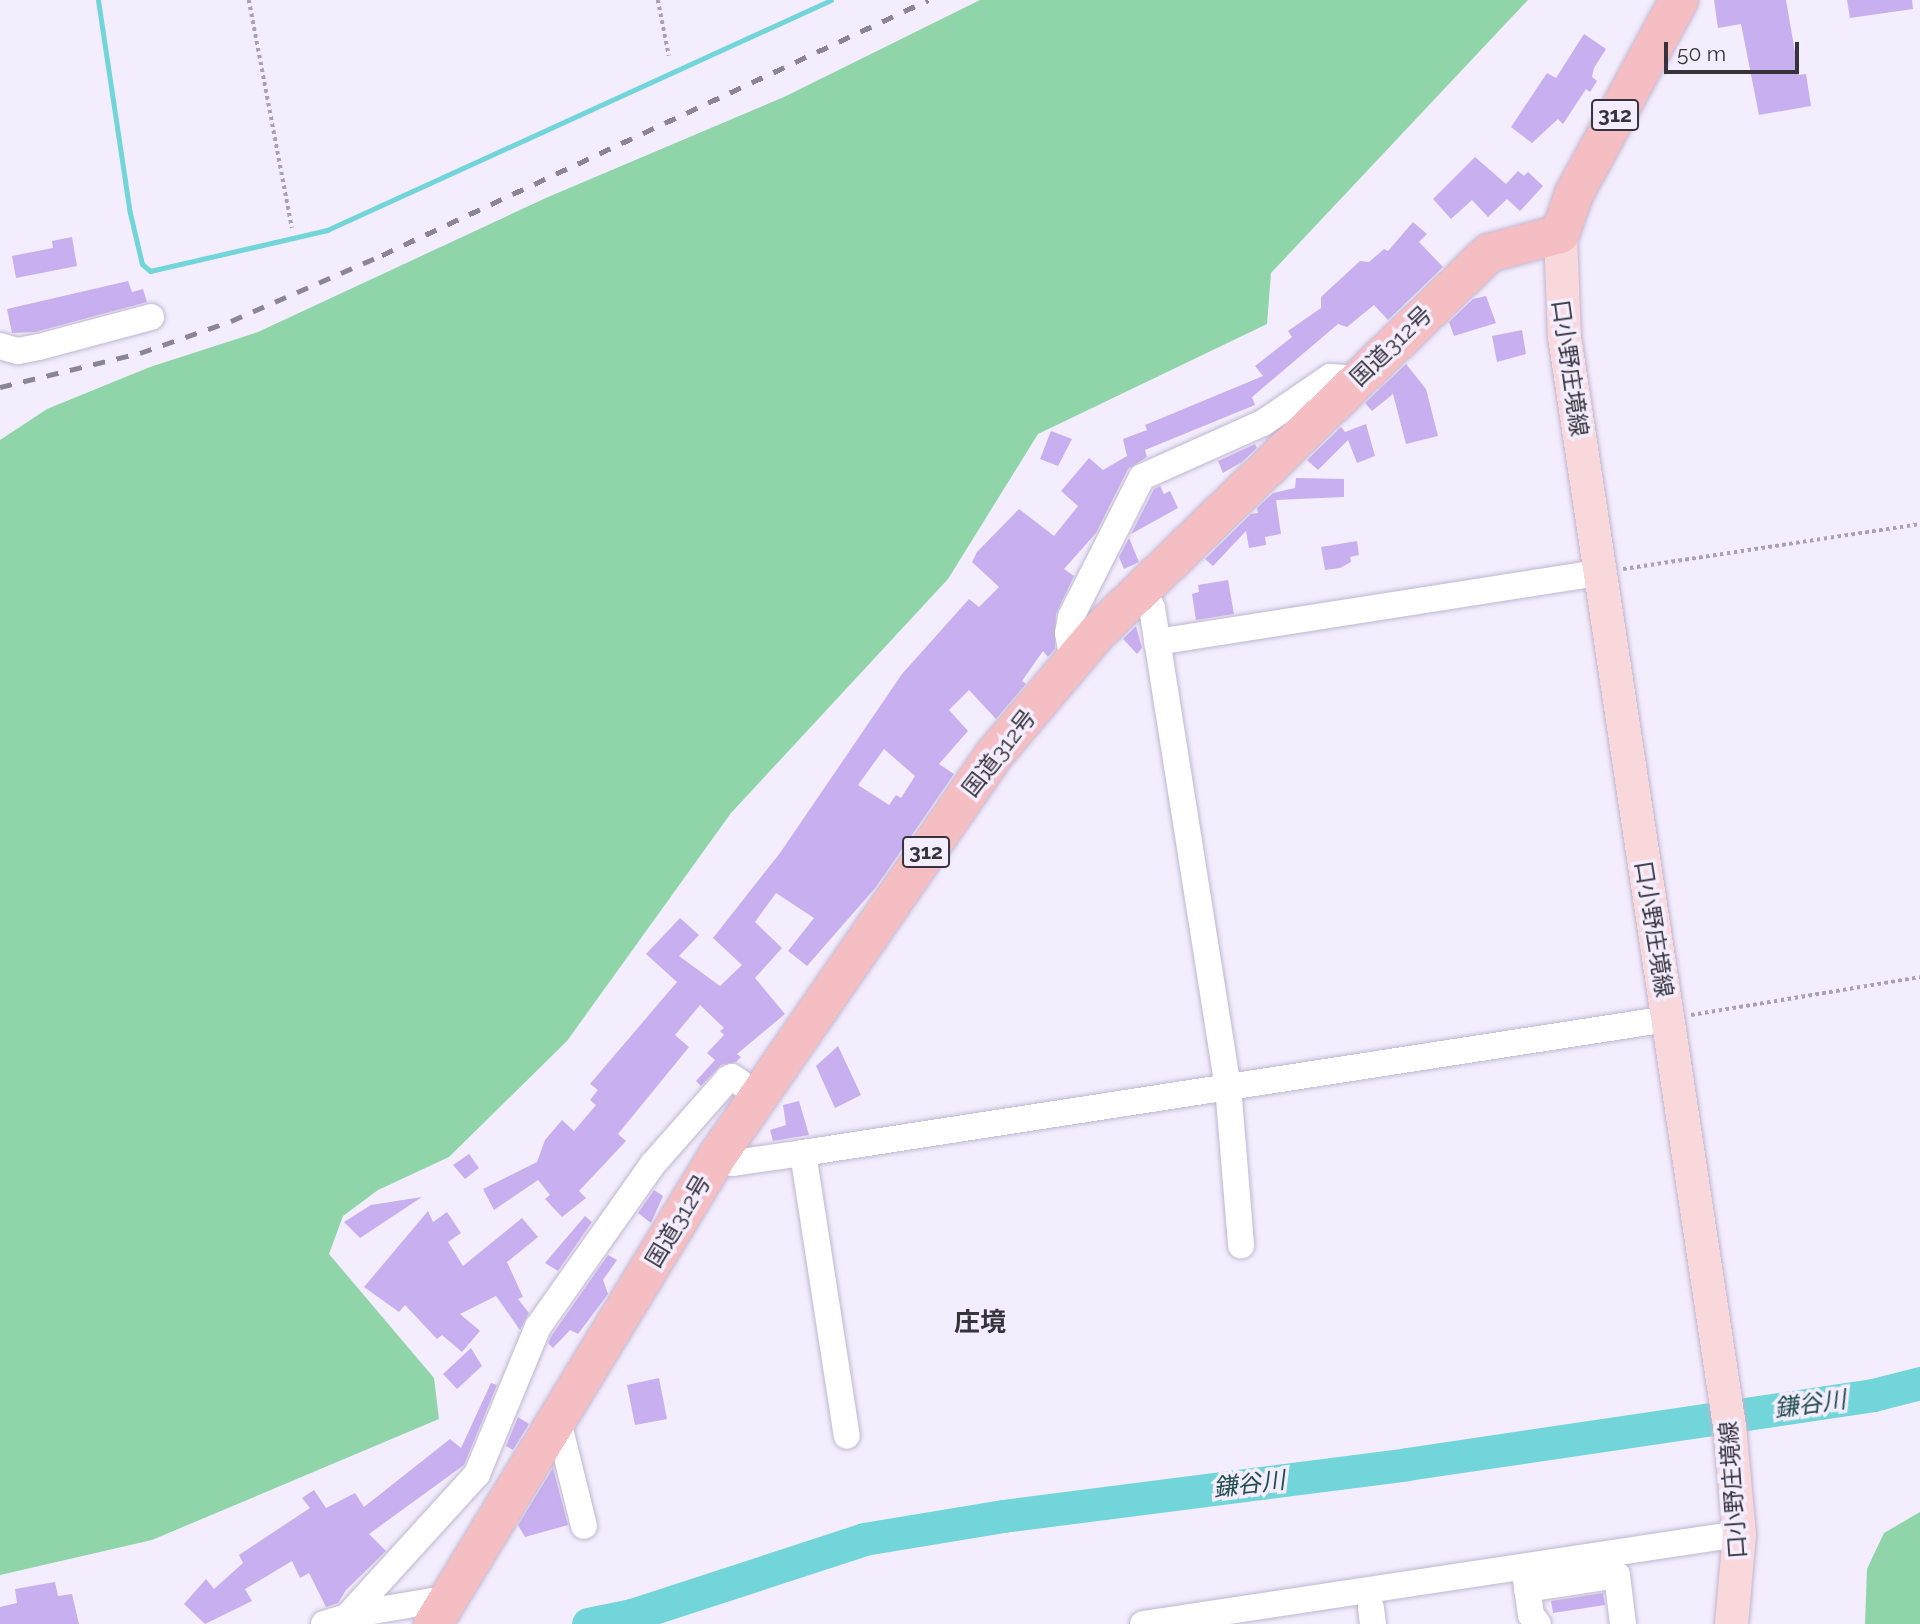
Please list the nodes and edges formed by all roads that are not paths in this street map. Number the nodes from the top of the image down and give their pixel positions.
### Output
1 (1679, 0) edge
2 (1560, 234) junction
3 (151, 317) dead end
4 (0, 346) edge
5 (1356, 379) junction
6 (1600, 573) junction
7 (1142, 589) junction
8 (1081, 637) junction
9 (1157, 642) junction
10 (1668, 1019) junction
11 (1228, 1086) junction
12 (758, 1095) junction
13 (803, 1153) junction
14 (718, 1155) junction
15 (1241, 1245) dead end
16 (558, 1421) junction
17 (846, 1436) dead end
18 (584, 1526) dead end
19 (1740, 1534) junction
20 (1526, 1578) junction
21 (1375, 1608) edge
22 (442, 1610) edge
23 (335, 1621) edge
24 (1615, 1623) edge
25 (1143, 1624) edge
26 (1291, 1624) edge
27 (1538, 1624) edge
28 (1731, 1624) edge

1 - 2 highway, 312
2 - 5 highway, 国道312号 / 312
2 - 6 main road, 口小野庄境線
3 - 4 street
5 - 7 highway, 国道312号 / 312
5 - 8 street
6 - 9 street
6 - 10 main road, 口小野庄境線
7 - 8 highway, 国道312号 / 312
7 - 9 street
8 - 12 highway, 国道312号 / 312
9 - 11 street
10 - 11 street
10 - 19 main road, 口小野庄境線
11 - 13 street
11 - 15 street
12 - 14 highway, 国道312号 / 312
12 - 23 street
13 - 14 street
13 - 17 street
14 - 16 highway, 国道312号 / 312
16 - 18 street
16 - 22 highway, 国道312号 / 312
19 - 20 street
19 - 28 main road, 口小野庄境線
20 - 21 street
20 - 24 street
20 - 27 street
21 - 25 street
21 - 26 street
22 - 23 street

